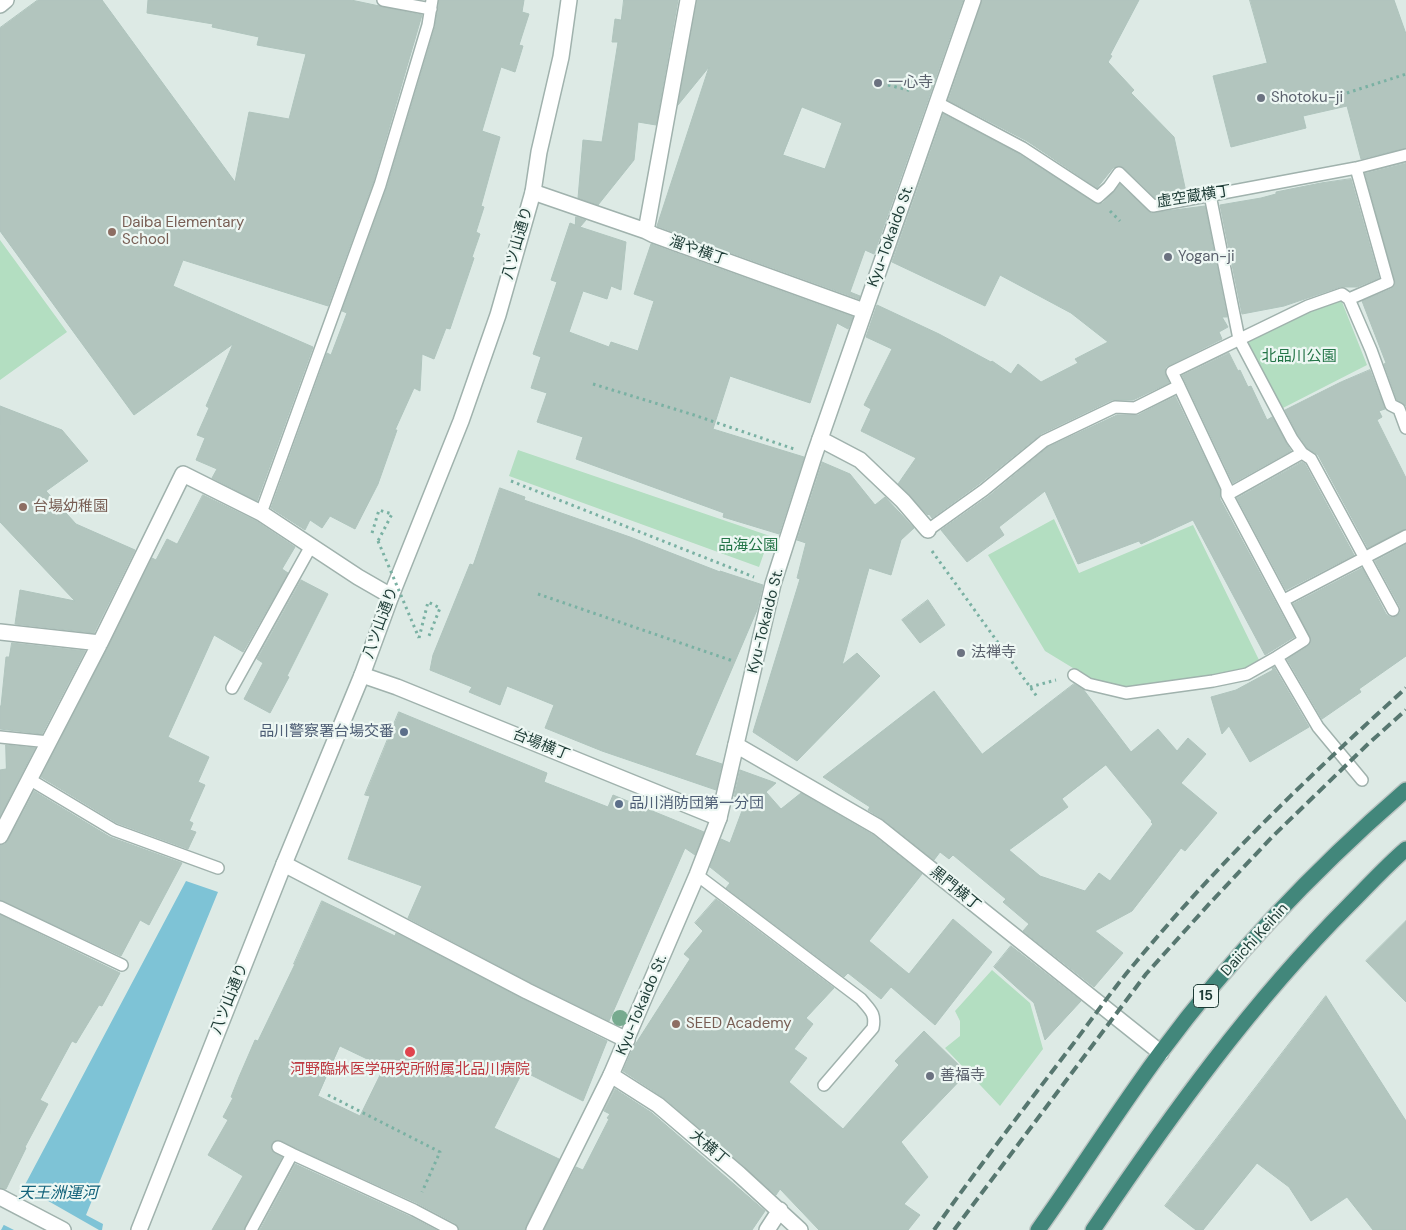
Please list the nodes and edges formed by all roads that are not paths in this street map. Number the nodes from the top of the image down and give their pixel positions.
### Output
1 (6, 0) edge
2 (383, 0) edge
3 (569, 0) edge
4 (688, 0) edge
5 (973, 0) edge
6 (432, 4) edge
7 (0, 5) edge
8 (938, 103) junction
9 (1406, 155) edge
10 (1356, 168) junction
11 (533, 192) junction
12 (1210, 195) junction
13 (646, 230) junction
14 (1348, 299) junction
15 (864, 311) junction
16 (1239, 339) junction
17 (1179, 386) junction
18 (1406, 428) edge
19 (820, 439) junction
20 (1302, 453) junction
21 (1228, 495) junction
22 (262, 513) junction
23 (928, 530) joint
24 (1406, 536) edge
25 (311, 546) junction
26 (1365, 558) junction
27 (391, 596) junction
28 (1284, 600) junction
29 (1393, 610) dead end
30 (0, 632) edge
31 (100, 643) junction
32 (1277, 658) junction
33 (362, 675) junction
34 (1074, 675) road end
35 (232, 688) dead end
36 (0, 737) edge
37 (49, 742) junction
38 (736, 746) junction
39 (29, 779) junction
40 (1362, 780) dead end
41 (1406, 790) edge
42 (719, 818) junction
43 (0, 836) edge
44 (1406, 849) edge
45 (284, 864) junction
46 (218, 868) dead end
47 (697, 875) junction
48 (0, 907) edge
49 (122, 965) dead end
50 (627, 1040) junction
51 (1161, 1052) junction
52 (612, 1075) junction
53 (824, 1085) dead end
54 (278, 1147) dead end
55 (292, 1154) junction
56 (0, 1197) edge
57 (780, 1210) junction
58 (63, 1230) edge
59 (139, 1230) edge
60 (251, 1230) edge
61 (452, 1230) edge
62 (534, 1230) edge
63 (766, 1230) edge
64 (800, 1230) edge
65 (1038, 1230) edge
66 (1093, 1230) edge

1 - 7 street
2 - 6 lane
3 - 11 street, 八ツ山通り
4 - 13 street
5 - 8 street, Kyu-Tokaido St.
6 - 22 lane
8 - 12 lane, 虚空蔵横丁
8 - 15 street, Kyu-Tokaido St.
9 - 10 lane, 虚空蔵横丁
10 - 12 lane, 虚空蔵横丁
10 - 14 lane
11 - 13 street, 溜や横丁
11 - 27 street, 八ツ山通り
12 - 16 lane
13 - 15 street, 溜や横丁
14 - 16 lane
14 - 18 lane
15 - 19 street, Kyu-Tokaido St.
16 - 17 lane
16 - 20 lane
17 - 21 lane
17 - 23 lane
19 - 23 street
19 - 38 street, Kyu-Tokaido St.
20 - 21 lane
20 - 26 lane
21 - 28 lane
22 - 25 street
22 - 31 street
24 - 26 lane
25 - 27 street
25 - 35 lane
26 - 28 lane
26 - 29 lane
27 - 33 street, 八ツ山通り
28 - 32 lane
30 - 31 street
31 - 37 street
32 - 34 lane
32 - 40 lane
33 - 42 street, 台場横丁
33 - 45 street, 八ツ山通り
36 - 37 lane
37 - 39 street
38 - 42 street, Kyu-Tokaido St.
38 - 51 street, 黒門横丁
39 - 43 street
39 - 46 lane
41 - 51 highway, Daiichi Keihin / 15
42 - 47 street, Kyu-Tokaido St.
44 - 66 highway
45 - 50 street
45 - 59 street, 八ツ山通り
47 - 50 street, Kyu-Tokaido St.
47 - 53 lane
48 - 49 lane
50 - 52 street, Kyu-Tokaido St.
51 - 65 highway, Daiichi Keihin / 15
52 - 57 street, 大横丁
52 - 62 street, Kyu-Tokaido St.
54 - 55 lane
55 - 60 lane
55 - 61 lane
56 - 58 street
57 - 63 street
57 - 64 street, 大横丁

